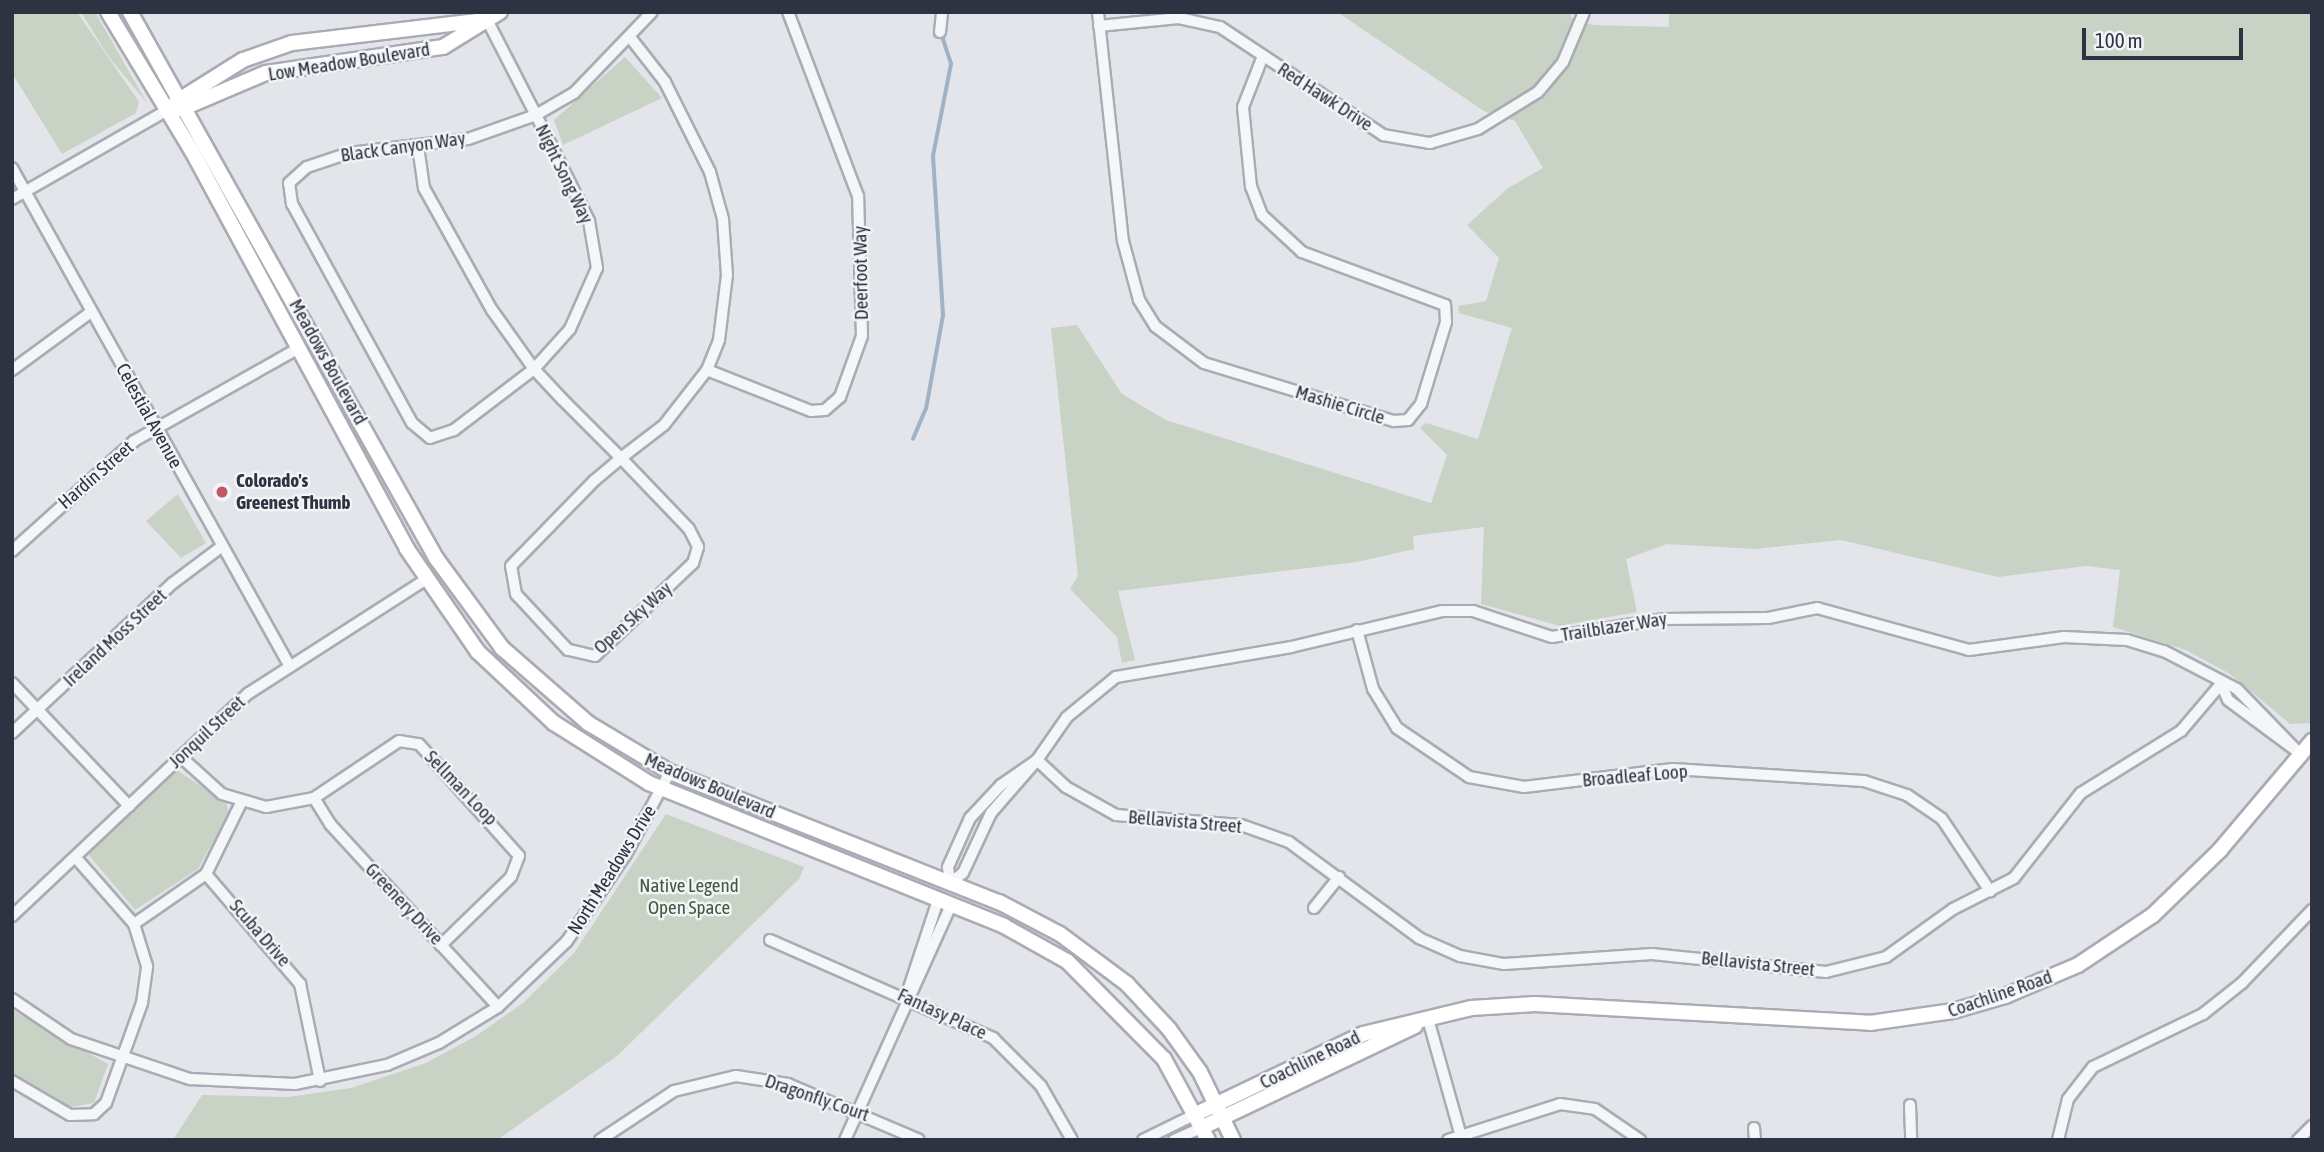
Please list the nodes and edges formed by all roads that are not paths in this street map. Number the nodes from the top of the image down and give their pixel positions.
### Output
1 (108, 12) edge
2 (130, 12) edge
3 (500, 12) edge
4 (652, 12) edge
5 (788, 12) edge
6 (943, 12) edge
7 (1098, 12) edge
8 (1584, 12) edge
9 (485, 16) edge
10 (1099, 26) junction
11 (940, 32) dead end
12 (629, 36) junction
13 (1263, 56) junction
14 (182, 95) junction
15 (190, 108) junction
16 (169, 110) junction
17 (536, 115) junction
18 (418, 146) junction
19 (12, 168) edge
20 (26, 191) junction
21 (12, 199) edge
22 (91, 312) junction
23 (299, 348) junction
24 (534, 369) junction
25 (12, 370) edge
26 (707, 370) junction
27 (155, 429) junction
28 (430, 439) joint
29 (621, 458) junction
30 (221, 547) junction
31 (12, 551) edge
32 (425, 580) junction
33 (1357, 630) junction
34 (288, 663) junction
35 (524, 670) junction
36 (12, 683) edge
37 (2221, 684) junction
38 (37, 710) junction
39 (12, 733) edge
40 (2312, 741) edge
41 (181, 757) junction
42 (2306, 759) edge
43 (1037, 760) junction
44 (670, 772) junction
45 (662, 789) junction
46 (314, 798) junction
47 (241, 803) junction
48 (128, 806) junction
49 (76, 858) junction
50 (848, 862) junction
51 (206, 874) junction
52 (1339, 877) junction
53 (950, 883) junction
54 (1990, 891) junction
55 (945, 902) junction
56 (1314, 908) dead end
57 (2312, 911) edge
58 (12, 916) edge
59 (134, 924) junction
60 (770, 940) dead end
61 (441, 944) junction
62 (906, 997) junction
63 (12, 999) edge
64 (498, 1007) junction
65 (1428, 1019) junction
66 (122, 1060) junction
67 (12, 1081) edge
68 (320, 1081) junction
69 (1217, 1104) junction
70 (1910, 1105) dead end
71 (860, 1111) junction
72 (1196, 1114) junction
73 (1224, 1118) junction
74 (2312, 1126) edge
75 (1205, 1134) edge
76 (1461, 1138) edge
77 (600, 1140) edge
78 (845, 1140) edge
79 (919, 1140) edge
80 (1073, 1140) edge
81 (1143, 1140) edge
82 (1174, 1140) edge
83 (1233, 1140) edge
84 (1448, 1140) edge
85 (1640, 1140) edge
86 (1911, 1140) edge
87 (2058, 1140) edge
88 (2298, 1140) edge

1 - 16 main road, Meadows Boulevard
2 - 14 main road, Meadows Boulevard
3 - 9 main road, Low Meadow Boulevard
4 - 12 street, Black Canyon Way
5 - 26 street, Deerfoot Way
6 - 11 street
7 - 10 street, Mashie Circle
8 - 13 street, Red Hawk Drive
9 - 14 main road, Low Meadow Boulevard
9 - 15 main road, Low Meadow Boulevard
9 - 17 street, Night Song Way
10 - 13 street, Red Hawk Drive
10 - 13 street, Mashie Circle
12 - 17 street, Black Canyon Way
12 - 26 street
14 - 15 main road, Meadows Boulevard
14 - 16 main road, Low Meadow Boulevard
15 - 16 main road, Low Meadow Boulevard
15 - 35 main road, Meadows Boulevard
16 - 20 street, Low Meadow Boulevard
16 - 23 main road, Meadows Boulevard
17 - 18 street, Black Canyon Way
17 - 24 street, Night Song Way
18 - 24 street, Open Sky Way
18 - 28 street, Black Canyon Way
19 - 20 street, Celestial Avenue
20 - 21 street, Low Meadow Boulevard
20 - 22 street, Celestial Avenue
22 - 25 street
22 - 27 street, Celestial Avenue
23 - 27 street, Hardin Street
23 - 32 main road, Meadows Boulevard
24 - 28 street, Night Song Way
24 - 29 street, Open Sky Way
26 - 29 street
27 - 30 street, Celestial Avenue
27 - 31 street, Hardin Street
29 - 29 street, Open Sky Way
30 - 34 street, Celestial Avenue
30 - 38 street, Ireland Moss Street
32 - 34 street, Jonquil Street
32 - 35 main road
32 - 45 main road, Meadows Boulevard
33 - 37 street, Trailblazer Way
33 - 43 street, Trailblazer Way
33 - 54 street, Broadleaf Loop
34 - 41 street, Jonquil Street
35 - 44 main road, Meadows Boulevard
36 - 38 street
37 - 42 street, Trailblazer Way
37 - 54 street, Bellavista Street
38 - 39 street, Ireland Moss Street
38 - 48 street
40 - 42 main road, Coachline Road
41 - 47 street
41 - 48 street, Jonquil Street
42 - 65 main road, Coachline Road
43 - 52 street, Bellavista Street
43 - 53 street, Trailblazer Way
43 - 53 street, Trailblazer Way
44 - 45 street, North Meadows Drive
44 - 53 main road, Meadows Boulevard
45 - 50 main road, Meadows Boulevard
45 - 64 street, North Meadows Drive
46 - 47 street, Sellman Loop
46 - 61 street, Greenery Drive
46 - 61 street, Sellman Loop
47 - 51 street
48 - 49 street, Jonquil Street
49 - 58 street, Jonquil Street
49 - 59 street
50 - 53 main road
50 - 55 main road, Meadows Boulevard
51 - 59 street
51 - 68 street, Scuba Drive
52 - 54 street, Bellavista Street
52 - 56 street
53 - 69 main road, Meadows Boulevard
55 - 62 street
55 - 72 main road, Meadows Boulevard
57 - 87 street
59 - 66 street
60 - 62 street, Fantasy Place
61 - 64 street, Greenery Drive
62 - 71 street
62 - 80 street, Fantasy Place
63 - 66 street, North Meadows Drive
64 - 68 street, North Meadows Drive
65 - 69 main road, Coachline Road
65 - 73 main road, Coachline Road
65 - 76 street
66 - 67 street
66 - 68 street, North Meadows Drive
69 - 72 main road, Coachline Road
69 - 73 main road, Meadows Boulevard
70 - 86 street
71 - 77 street, Dragonfly Court
71 - 78 street
71 - 79 street, Dragonfly Court
72 - 75 main road, Meadows Boulevard
72 - 81 street
73 - 75 main road, Coachline Road
73 - 83 main road, Meadows Boulevard
74 - 88 street
75 - 82 street
76 - 84 street
76 - 85 street

